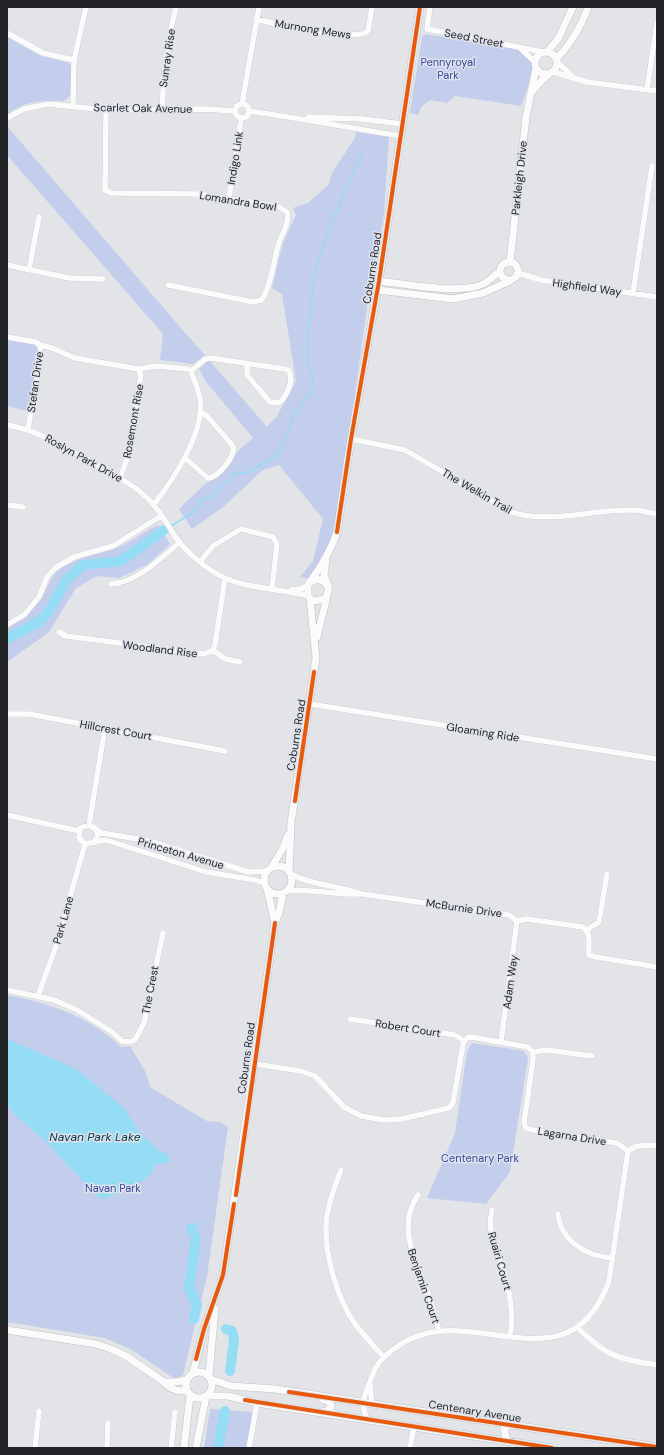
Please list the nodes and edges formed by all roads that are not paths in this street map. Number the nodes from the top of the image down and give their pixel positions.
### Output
1 (86, 7) edge
2 (176, 7) edge
3 (259, 7) edge
4 (372, 7) edge
5 (420, 7) edge
6 (430, 7) edge
7 (574, 7) edge
8 (588, 7) edge
9 (256, 19) junction
10 (657, 23) edge
11 (7, 33) edge
12 (521, 48) junction
13 (545, 52) junction
14 (74, 60) junction
15 (557, 61) junction
16 (535, 65) junction
17 (552, 73) junction
18 (577, 79) junction
19 (647, 89) junction
20 (657, 91) edge
21 (530, 94) junction
22 (242, 104) junction
23 (73, 106) junction
24 (106, 110) junction
25 (162, 110) junction
26 (235, 111) junction
27 (249, 111) junction
28 (292, 116) junction
29 (7, 118) edge
30 (241, 118) junction
31 (403, 124) junction
32 (401, 136) junction
33 (652, 166) dead end
34 (229, 198) junction
35 (39, 218) dead end
36 (510, 262) junction
37 (7, 266) edge
38 (30, 270) junction
39 (500, 271) junction
40 (518, 272) junction
41 (103, 279) dead end
42 (379, 281) junction
43 (510, 281) junction
44 (168, 285) dead end
45 (378, 290) junction
46 (633, 293) junction
47 (657, 297) edge
48 (7, 337) edge
49 (40, 345) junction
50 (247, 364) junction
51 (138, 369) junction
52 (191, 371) junction
53 (200, 412) junction
54 (7, 425) edge
55 (28, 429) junction
56 (351, 439) junction
57 (185, 458) junction
58 (120, 478) junction
59 (154, 504) junction
60 (7, 505) edge
61 (23, 507) dead end
62 (657, 514) edge
63 (161, 516) junction
64 (180, 542) junction
65 (326, 558) junction
66 (200, 562) junction
67 (225, 578) junction
68 (111, 584) dead end
69 (308, 584) junction
70 (328, 585) junction
71 (272, 589) junction
72 (289, 591) junction
73 (328, 596) junction
74 (309, 598) junction
75 (7, 625) edge
76 (58, 632) dead end
77 (316, 644) junction
78 (213, 650) junction
79 (240, 662) dead end
80 (310, 704) junction
81 (7, 714) edge
82 (105, 728) junction
83 (225, 751) dead end
84 (657, 759) edge
85 (7, 815) edge
86 (291, 824) junction
87 (88, 825) junction
88 (96, 829) junction
89 (79, 831) junction
90 (94, 842) junction
91 (85, 844) junction
92 (270, 869) junction
93 (290, 873) junction
94 (608, 874) dead end
95 (266, 886) junction
96 (285, 892) junction
97 (362, 894) junction
98 (517, 921) junction
99 (275, 923) junction
100 (588, 930) junction
101 (163, 933) dead end
102 (657, 967) edge
103 (7, 990) edge
104 (38, 996) junction
105 (350, 1019) dead end
106 (464, 1041) junction
107 (501, 1042) junction
108 (533, 1052) junction
109 (592, 1056) dead end
110 (254, 1064) junction
111 (657, 1145) edge
112 (628, 1151) junction
113 (341, 1170) dead end
114 (418, 1195) dead end
115 (492, 1210) dead end
116 (558, 1214) dead end
117 (612, 1258) junction
118 (217, 1296) junction
119 (578, 1327) junction
120 (7, 1330) edge
121 (439, 1331) junction
122 (510, 1336) junction
123 (384, 1357) junction
124 (657, 1365) edge
125 (193, 1373) junction
126 (210, 1377) junction
127 (187, 1380) junction
128 (164, 1382) junction
129 (370, 1383) junction
130 (293, 1392) junction
131 (189, 1393) junction
132 (207, 1396) junction
133 (257, 1403) junction
134 (362, 1403) junction
135 (372, 1404) junction
136 (39, 1411) dead end
137 (175, 1412) dead end
138 (319, 1412) junction
139 (367, 1419) junction
140 (108, 1422) dead end
141 (509, 1425) junction
142 (414, 1427) junction
143 (507, 1441) junction
144 (654, 1447) edge
145 (35, 1448) edge
146 (107, 1448) edge
147 (171, 1448) edge
148 (184, 1448) edge
149 (196, 1448) edge
150 (250, 1448) edge
151 (410, 1448) edge
152 (552, 1448) edge

1 - 14 street
2 - 25 street, Sunray Rise
3 - 9 street
4 - 9 street, Murnong Mews
5 - 31 street, Coburns Road
6 - 12 street, Seed Street
7 - 13 street
8 - 15 street
9 - 22 street
10 - 19 street
11 - 14 street
12 - 13 street, Seed Street
12 - 16 street
13 - 15 street
13 - 16 street
14 - 23 street
15 - 17 street
15 - 18 street
16 - 17 street
16 - 21 street, Parkleigh Drive
17 - 18 street
17 - 21 street
18 - 19 street
19 - 20 street
21 - 36 street, Parkleigh Drive
22 - 26 street
22 - 27 street
23 - 24 street, Scarlet Oak Avenue
23 - 29 street, Scarlet Oak Avenue
24 - 25 street, Scarlet Oak Avenue
24 - 34 street, Lomandra Bowl
25 - 26 street, Scarlet Oak Avenue
26 - 30 street
27 - 28 street
27 - 30 street
28 - 31 street
28 - 32 street
30 - 34 street, Indigo Link
31 - 32 street, Coburns Road
32 - 42 street, Coburns Road
33 - 46 street
34 - 44 street, Lomandra Bowl
35 - 38 street
36 - 39 street
36 - 40 street
37 - 38 street
38 - 41 street
39 - 42 street
39 - 43 street
40 - 43 street
40 - 46 street, Highfield Way
42 - 45 street, Coburns Road
43 - 45 street
45 - 56 street, Coburns Road
46 - 47 street, Highfield Way
48 - 49 street, Stefan Drive
49 - 51 street, Rosemont Rise
49 - 55 street, Stefan Drive
50 - 50 street
50 - 52 street
51 - 52 street
51 - 58 street, Rosemont Rise
52 - 53 street
53 - 57 street
53 - 57 street
54 - 55 street, Roslyn Park Drive
55 - 58 street, Roslyn Park Drive
56 - 62 street, The Welkin Trail
56 - 65 street, Coburns Road
57 - 59 street
58 - 59 street, Roslyn Park Drive
59 - 63 street, Roslyn Park Drive
60 - 61 street
63 - 64 street, Roslyn Park Drive
63 - 75 street
64 - 66 street, Roslyn Park Drive
64 - 68 street
65 - 69 street, Coburns Road
65 - 70 street, Coburns Road
66 - 67 street, Roslyn Park Drive
66 - 71 street
67 - 71 street, Roslyn Park Drive
67 - 78 street, Woodland Rise
69 - 70 street
69 - 72 street, Roslyn Park Drive
69 - 74 street
70 - 73 street
71 - 72 street, Roslyn Park Drive
72 - 74 street, Roslyn Park Drive
73 - 74 street
73 - 77 street, Coburns Road
74 - 77 street, Coburns Road
76 - 78 street, Woodland Rise
77 - 80 street, Coburns Road
78 - 79 street
80 - 84 street, Gloaming Ride
80 - 86 street, Coburns Road
81 - 82 street, Hillcrest Court
82 - 83 street, Hillcrest Court
82 - 87 street
85 - 89 street
86 - 92 street, Coburns Road
86 - 93 street, Coburns Road
87 - 88 street
87 - 89 street
88 - 90 street
88 - 92 street, Princeton Avenue
89 - 91 street
90 - 91 street
90 - 95 street, Princeton Avenue
91 - 104 street, Park Lane
92 - 93 street
92 - 95 street
93 - 96 street
93 - 97 street, McBurnie Drive
94 - 100 street
95 - 96 street
95 - 99 street, Coburns Road
96 - 97 street, McBurnie Drive
96 - 99 street, Coburns Road
97 - 98 street, McBurnie Drive
98 - 100 street, McBurnie Drive
98 - 107 street, Adam Way
99 - 110 street, Coburns Road
100 - 102 street
101 - 104 street, The Crest
103 - 104 street
105 - 106 street, Robert Court
106 - 107 street
106 - 110 street
107 - 108 street
108 - 109 street
108 - 112 street, Lagarna Drive
110 - 118 street, Coburns Road
111 - 112 street
112 - 117 street
113 - 123 street
114 - 121 street, Benjamin Court
115 - 122 street, Ruairi Court
116 - 117 street
117 - 119 street
118 - 125 street, Coburns Road
118 - 126 street, Coburns Road
119 - 122 street
119 - 124 street
120 - 128 street
121 - 122 street
121 - 123 street
123 - 129 street
125 - 126 street
125 - 127 street
126 - 130 street, Centenary Avenue
126 - 132 street
127 - 128 street
127 - 131 street
128 - 131 street
129 - 134 street
129 - 135 street
130 - 134 street, Centenary Avenue
130 - 138 street
131 - 132 street
131 - 148 street
132 - 133 street
132 - 149 street
133 - 138 street
133 - 150 street
134 - 135 street, Centenary Avenue
134 - 139 street
135 - 141 street, Centenary Avenue
136 - 145 street
137 - 147 street
138 - 139 street
139 - 142 street
140 - 146 street
141 - 143 street
141 - 144 street, Centenary Avenue
142 - 143 street
142 - 151 street
143 - 152 street

